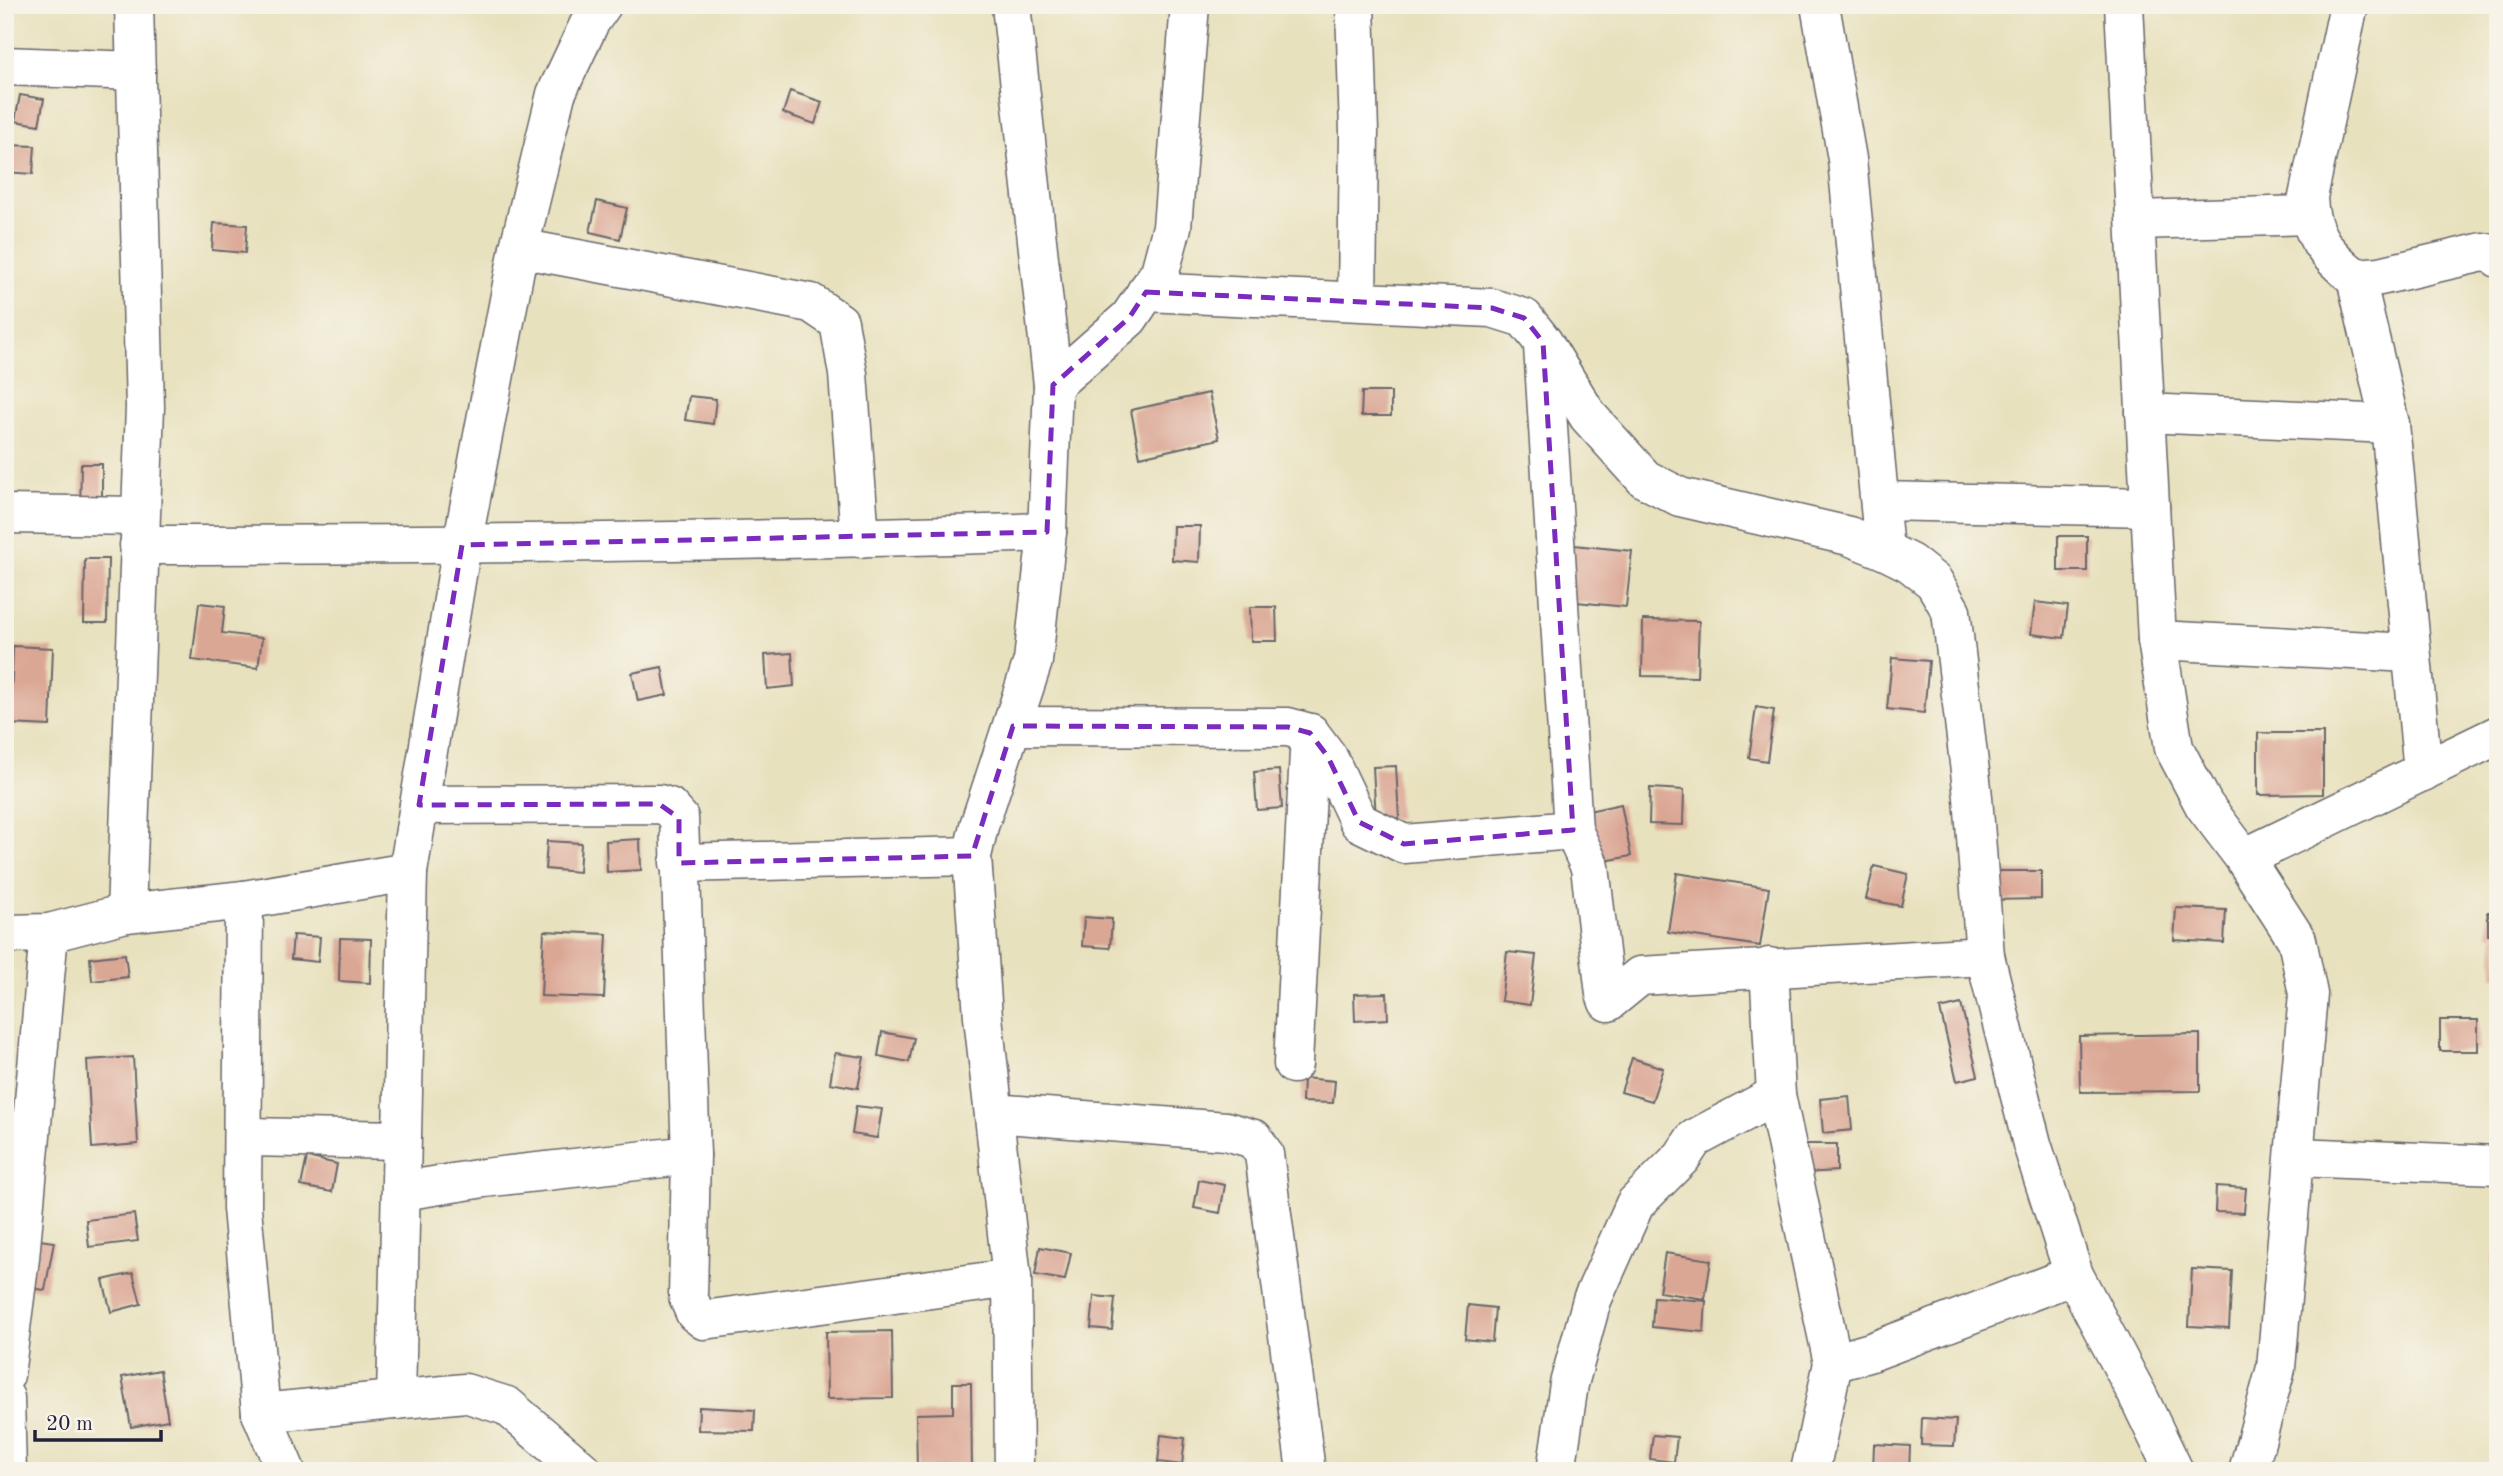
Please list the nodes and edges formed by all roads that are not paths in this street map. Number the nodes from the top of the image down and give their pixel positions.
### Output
1 (135, 5) edge
2 (602, 5) edge
3 (1011, 5) edge
4 (1190, 5) edge
5 (1355, 5) edge
6 (1820, 5) edge
7 (2124, 5) edge
8 (2349, 5) edge
9 (5, 66) edge
10 (136, 71) junction
11 (2309, 215) junction
12 (2136, 220) junction
13 (519, 247) junction
14 (2498, 258) edge
15 (2356, 278) junction
16 (1146, 292) junction
17 (1357, 301) junction
18 (1543, 342) junction
19 (1053, 386) junction
20 (2145, 413) junction
21 (2390, 425) junction
22 (1880, 501) junction
23 (2150, 507) junction
24 (5, 514) edge
25 (140, 531) junction
26 (1047, 532) junction
27 (860, 538) junction
28 (462, 545) junction
29 (1884, 550) junction
30 (2157, 640) junction
31 (2411, 653) junction
32 (1013, 726) junction
33 (1310, 733) junction
34 (2498, 735) edge
35 (2423, 772) junction
36 (419, 805) junction
37 (1573, 830) junction
38 (972, 856) junction
39 (2244, 858) junction
40 (679, 863) junction
41 (408, 872) junction
42 (244, 900) junction
43 (126, 912) junction
44 (49, 933) junction
45 (5, 934) edge
46 (1985, 956) junction
47 (1769, 967) junction
48 (1293, 1064) dead end
49 (1776, 1095) junction
50 (994, 1113) junction
51 (243, 1137) junction
52 (401, 1140) junction
53 (691, 1156) junction
54 (2295, 1157) junction
55 (2498, 1165) edge
56 (402, 1191) junction
57 (13, 1258) edge
58 (2074, 1275) junction
59 (1012, 1278) junction
60 (1833, 1363) junction
61 (5, 1375) edge
62 (5, 1398) edge
63 (396, 1400) junction
64 (261, 1413) junction
65 (7, 1471) edge
66 (286, 1471) edge
67 (583, 1471) edge
68 (1014, 1471) edge
69 (1306, 1471) edge
70 (1556, 1471) edge
71 (1810, 1471) edge
72 (2174, 1471) edge
73 (2248, 1471) edge

1 - 10 street
2 - 13 street
3 - 19 street
4 - 16 street
5 - 17 street
6 - 22 street
7 - 12 street
8 - 11 street
9 - 10 street
10 - 25 street
11 - 12 street
11 - 15 street
12 - 20 street
13 - 27 street
13 - 28 street
14 - 15 street
15 - 21 street
16 - 17 street
16 - 19 street
17 - 18 street
18 - 29 street
18 - 37 street
19 - 26 street
20 - 21 street
20 - 23 street
21 - 31 street
22 - 23 street
22 - 29 street
23 - 30 street
24 - 25 street
25 - 28 street
25 - 43 street
26 - 27 street
26 - 32 street
27 - 28 street
28 - 36 street
29 - 46 street
30 - 31 street
30 - 39 street
31 - 35 street
32 - 33 street
32 - 38 street
33 - 37 street
33 - 48 street
34 - 35 street
35 - 39 street
36 - 40 street
36 - 41 street
37 - 47 street
38 - 40 street
38 - 50 street
39 - 54 street
40 - 53 street
41 - 42 street
41 - 52 street
42 - 43 street
42 - 51 street
43 - 44 street
44 - 45 street
44 - 57 street
46 - 47 street
46 - 58 street
47 - 49 street
49 - 60 street
49 - 70 street
50 - 59 street
50 - 69 street
51 - 52 street
51 - 64 street
52 - 56 street
53 - 56 street
53 - 59 street
54 - 55 street
54 - 73 street
56 - 63 street
57 - 61 street
58 - 60 street
58 - 72 street
59 - 68 street
60 - 71 street
62 - 65 street
63 - 64 street
63 - 67 street
64 - 66 street

